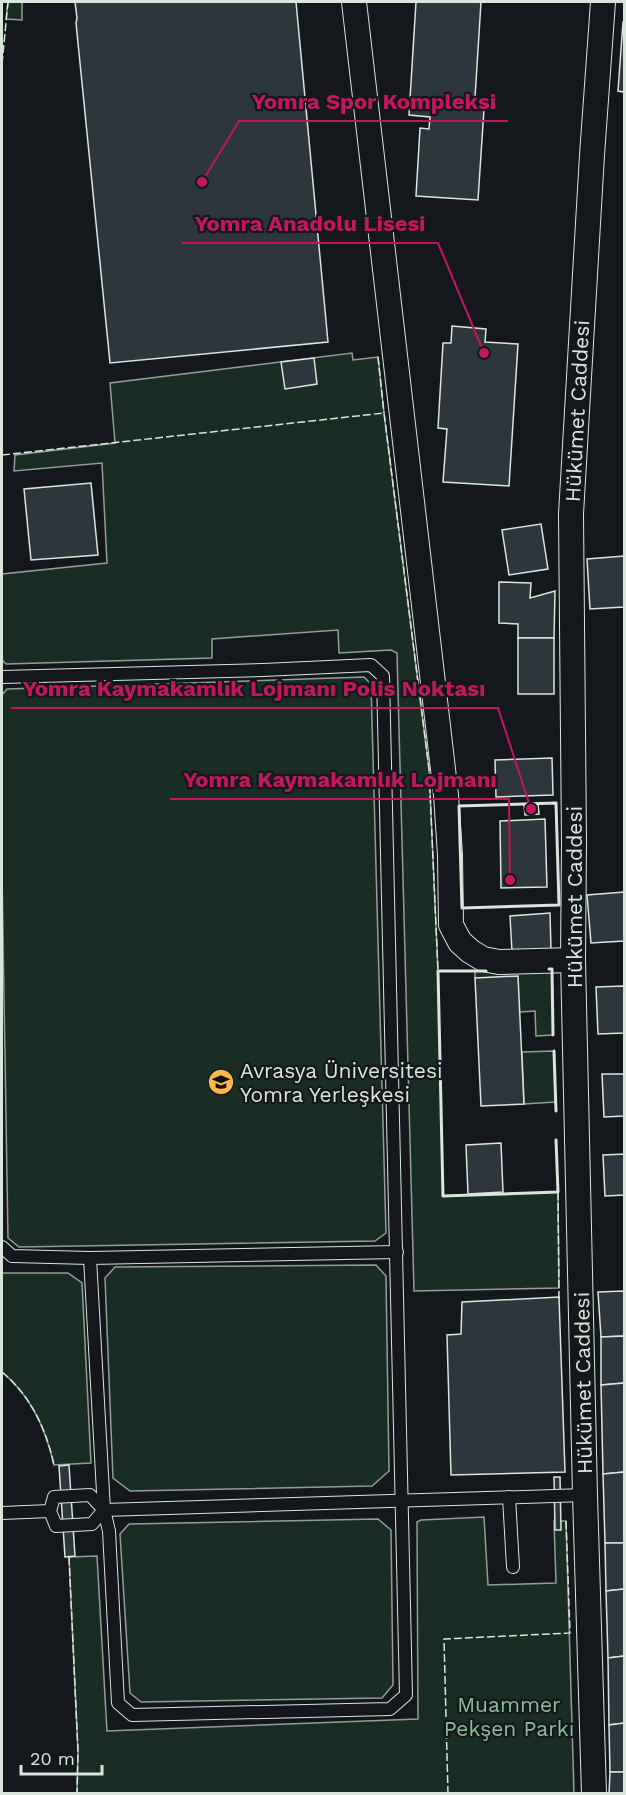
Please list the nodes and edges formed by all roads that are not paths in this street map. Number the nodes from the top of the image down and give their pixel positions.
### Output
1 (354, 2) edge
2 (603, 2) edge
3 (2, 677) edge
4 (573, 960) junction
5 (2, 1247) edge
6 (398, 1252) junction
7 (90, 1258) junction
8 (585, 1495) junction
9 (509, 1497) junction
10 (402, 1501) junction
11 (104, 1509) junction
12 (50, 1511) junction
13 (2, 1513) edge
14 (513, 1567) dead end
15 (594, 1794) edge

1 - 4 street
2 - 4 street, Hükümet Caddesi
3 - 6 lane
4 - 8 street, Hükümet Caddesi
5 - 7 lane
6 - 7 lane
6 - 10 lane
7 - 11 lane
8 - 9 lane
8 - 15 street, Hükümet Caddesi
9 - 10 lane
9 - 14 lane
10 - 11 lane
10 - 11 lane
11 - 12 lane
11 - 12 lane
12 - 13 lane

